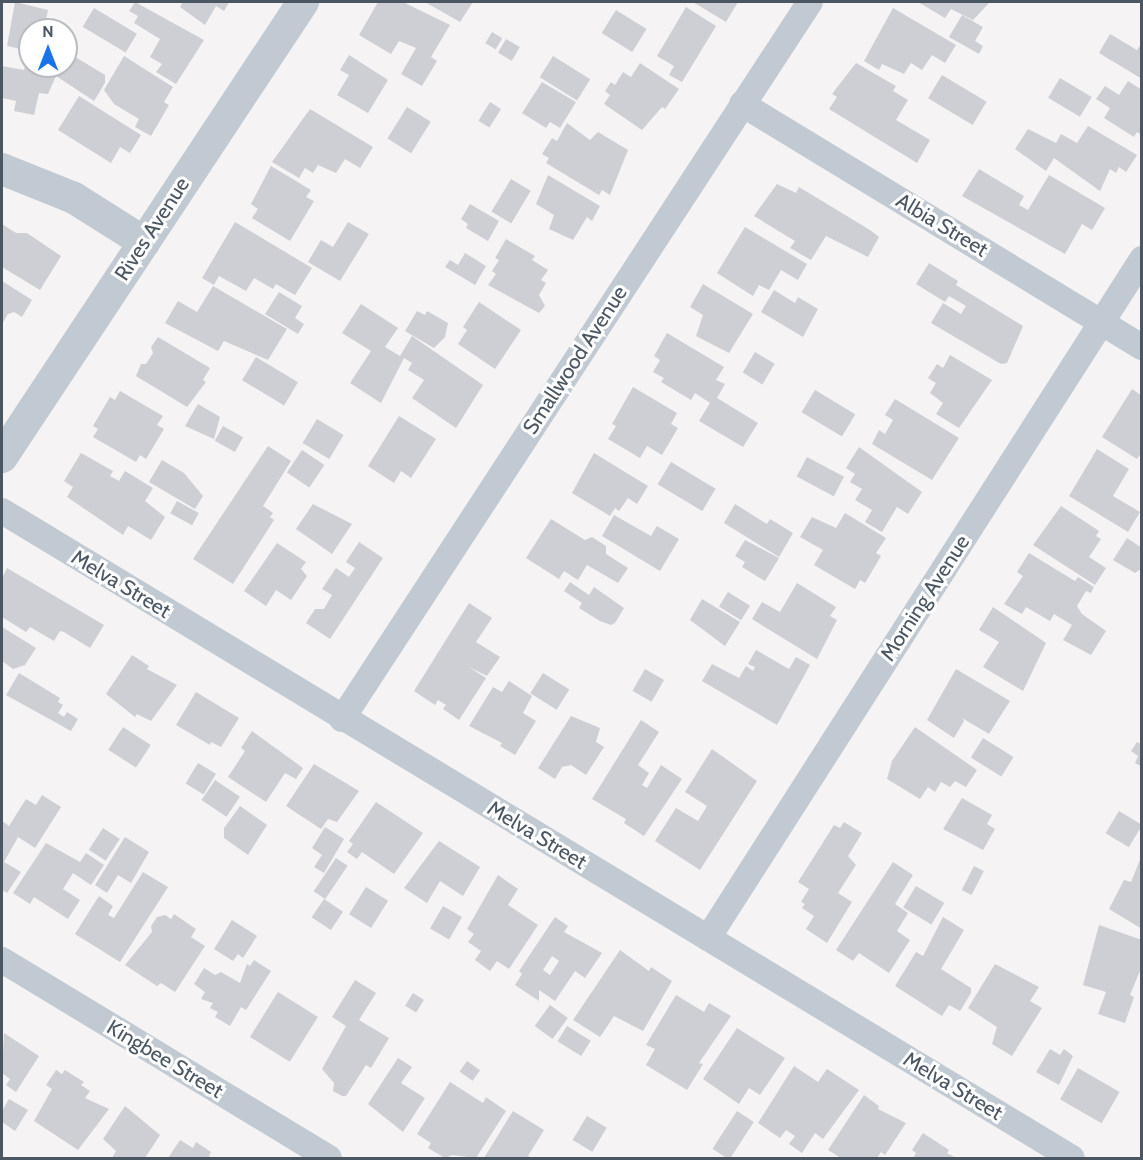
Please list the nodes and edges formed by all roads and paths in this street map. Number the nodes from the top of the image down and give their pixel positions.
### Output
1 (303, 2) edge
2 (810, 2) edge
3 (742, 105) junction
4 (2, 168) edge
5 (144, 242) junction
6 (1142, 259) edge
7 (1101, 322) junction
8 (1142, 347) edge
9 (2, 457) edge
10 (2, 511) edge
11 (342, 719) junction
12 (708, 938) junction
13 (2, 960) edge
14 (329, 1158) edge
15 (1072, 1158) edge

1 - 5 street, Rives Avenue
2 - 3 street, Smallwood Avenue
3 - 7 street, Albia Street
3 - 11 street, Smallwood Avenue
4 - 5 street
5 - 9 street, Rives Avenue
6 - 7 street, Morning Avenue
7 - 8 street, Albia Street
7 - 12 street, Morning Avenue
10 - 11 street, Melva Street
11 - 12 street, Melva Street
12 - 15 street, Melva Street
13 - 14 street, Kingbee Street

